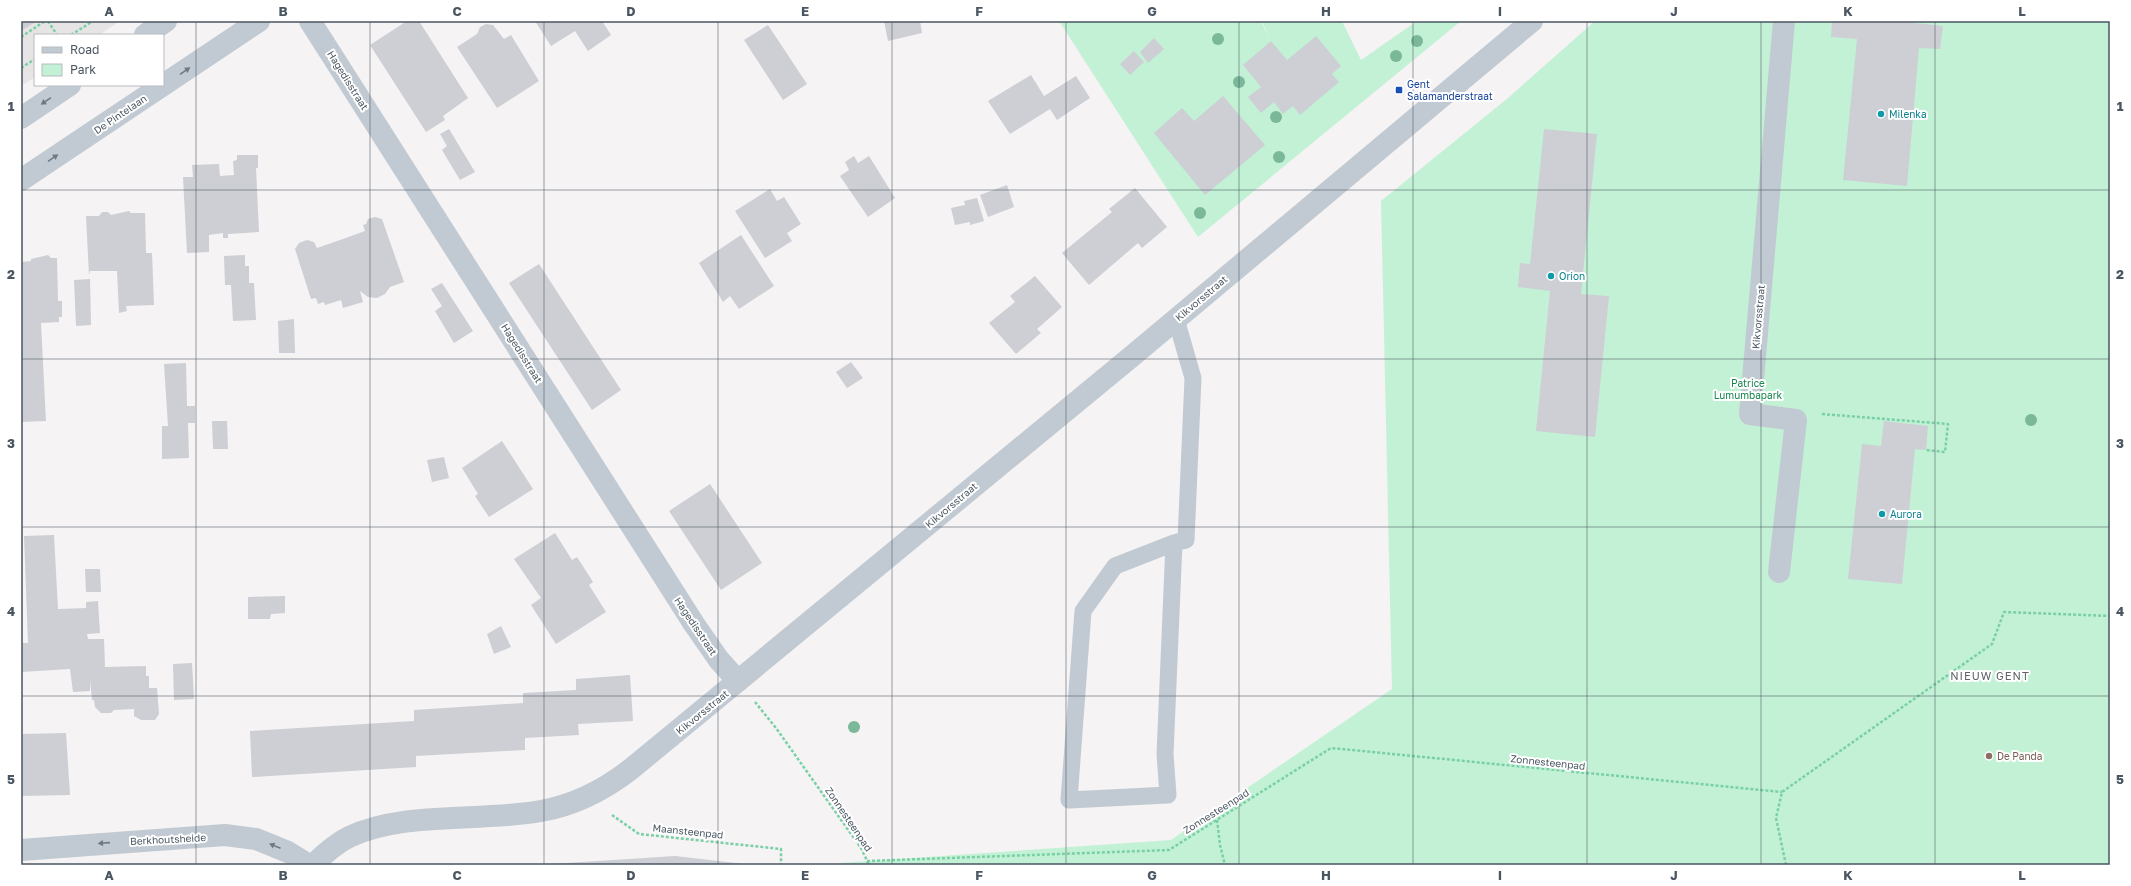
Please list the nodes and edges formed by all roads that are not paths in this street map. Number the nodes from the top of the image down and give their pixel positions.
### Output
1 (166, 21) edge
2 (259, 21) edge
3 (310, 21) edge
4 (1532, 21) edge
5 (1784, 21) edge
6 (146, 34) edge
7 (164, 84) edge
8 (69, 86) edge
9 (162, 86) edge
10 (21, 118) edge
11 (21, 180) edge
12 (1176, 319) junction
13 (1174, 542) junction
14 (1779, 572) dead end
15 (738, 681) junction
16 (21, 850) edge
17 (308, 865) edge
18 (313, 865) edge

1 - 6 street
7 -> 2 street, De Pintelaan
3 - 15 street, Hagedisstraat
4 - 12 street, Kikvorsstraat
5 - 14 street, Kikvorsstraat
8 -> 10 street
11 -> 9 street, De Pintelaan
12 - 13 lane
12 - 15 street, Kikvorsstraat
13 - 13 lane
15 - 18 street, Kikvorsstraat
17 -> 16 street, Berkhoutsheide

